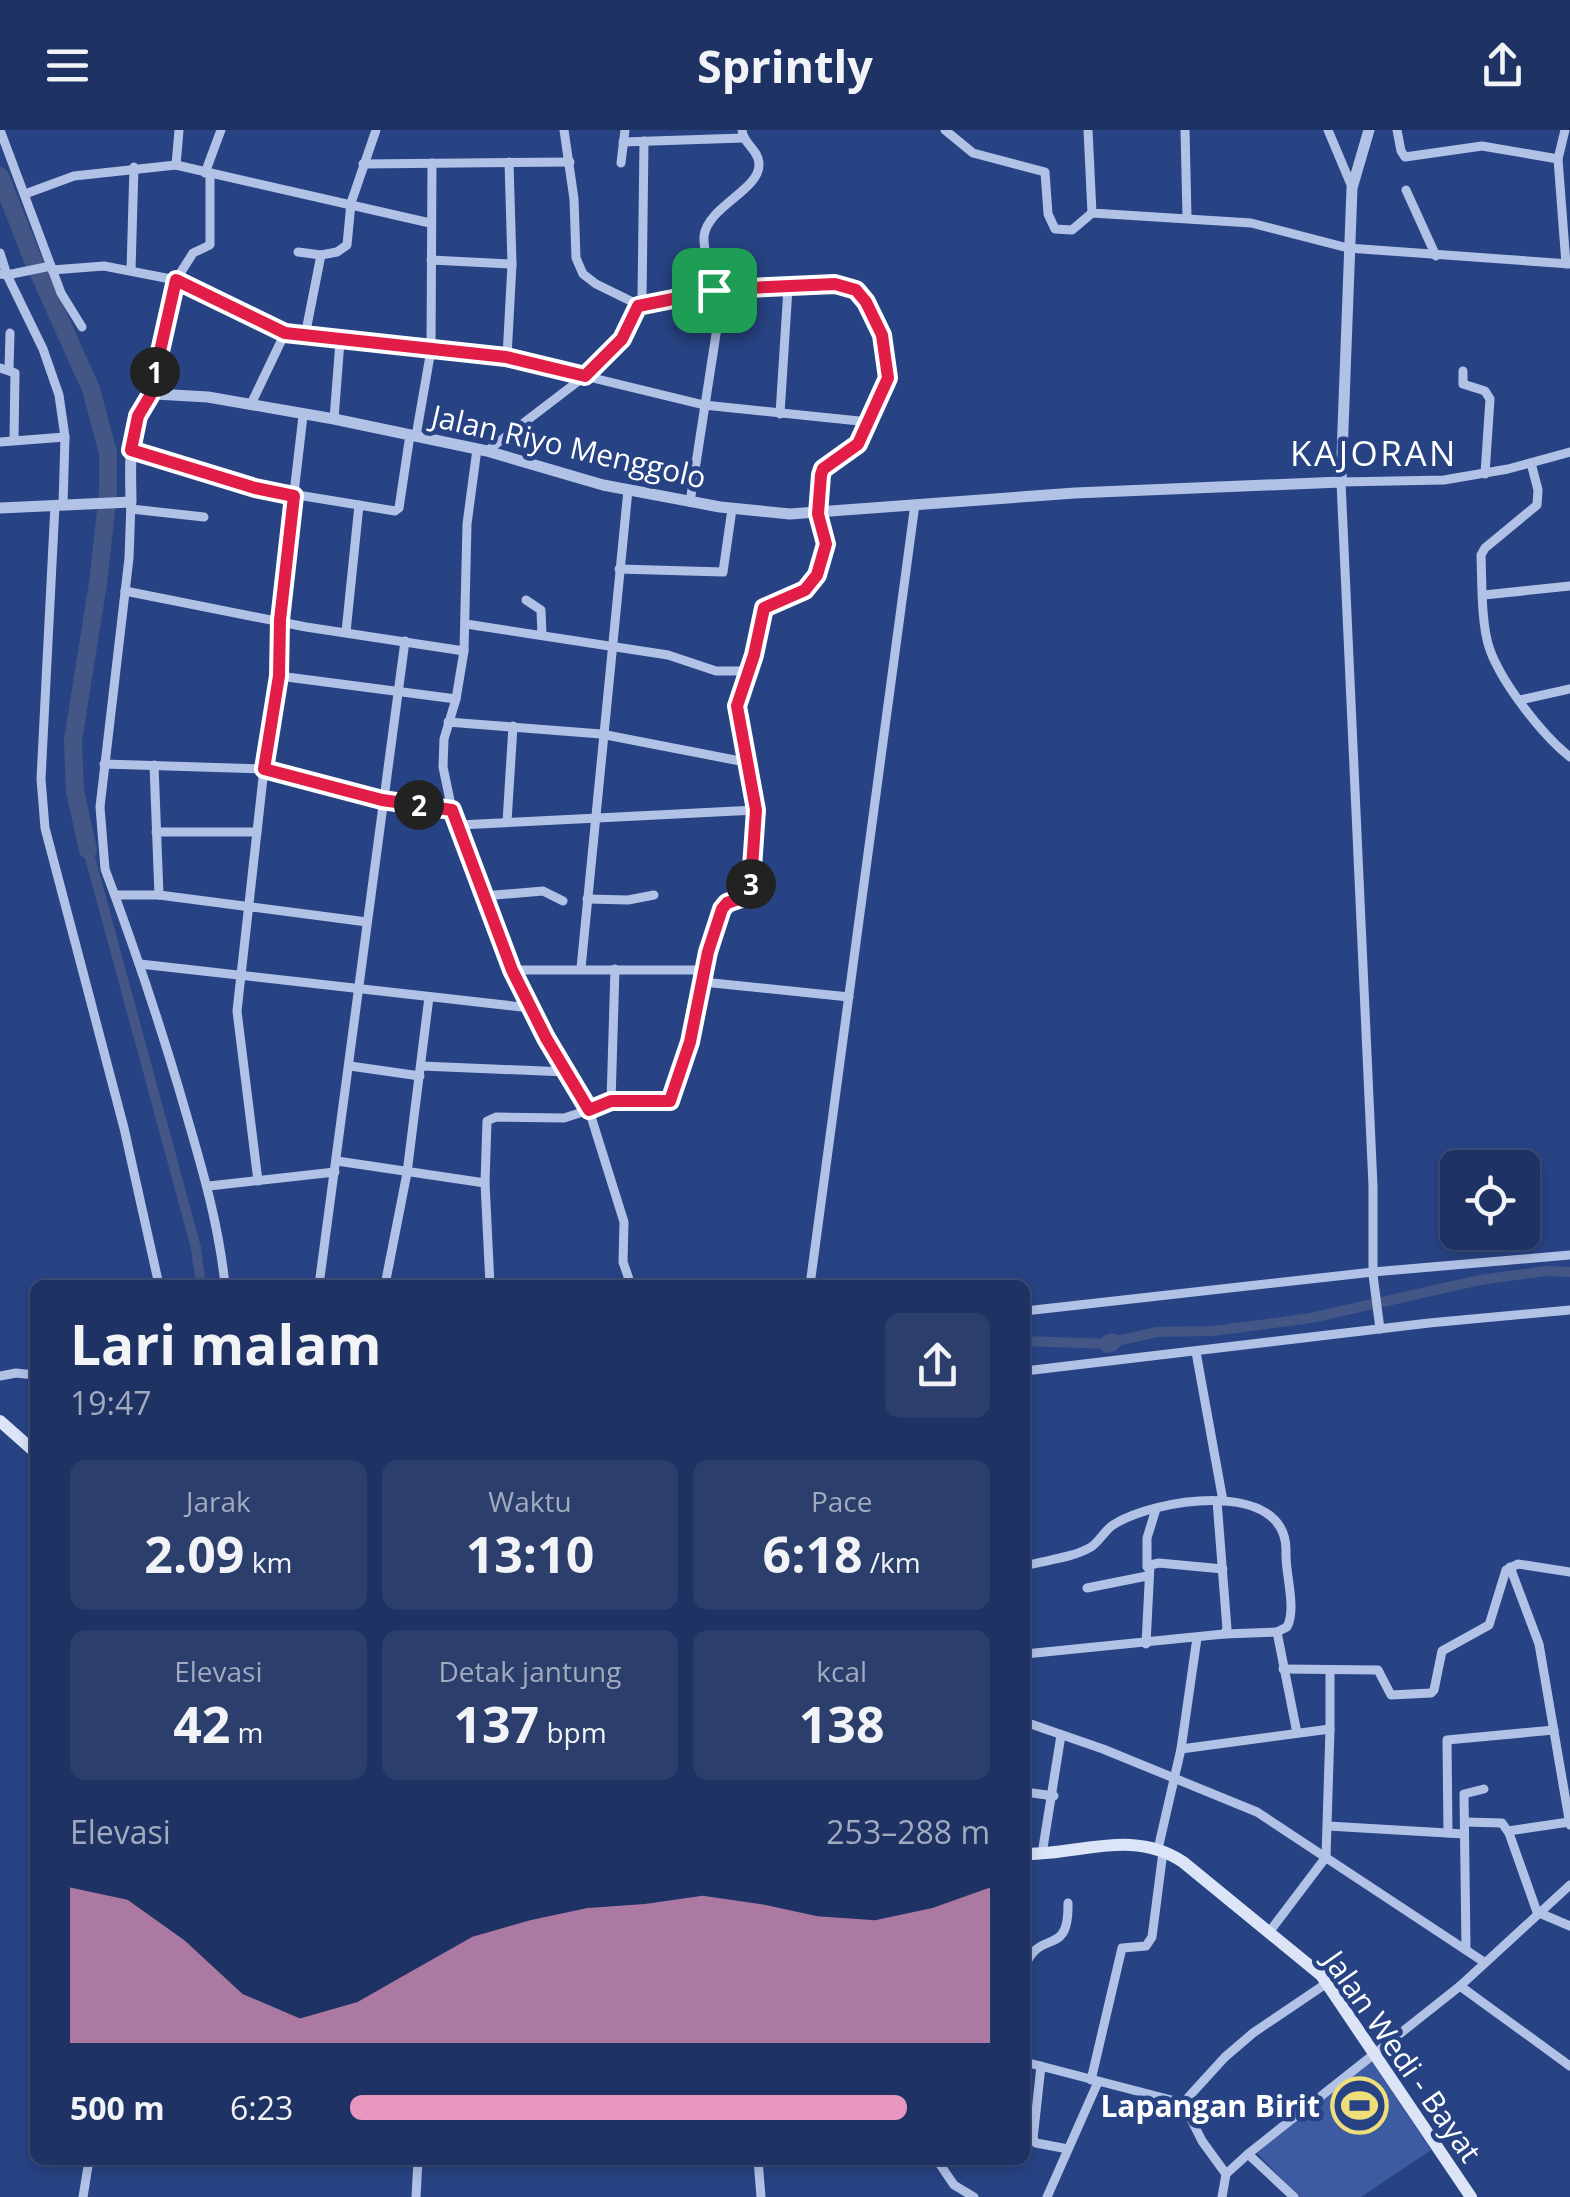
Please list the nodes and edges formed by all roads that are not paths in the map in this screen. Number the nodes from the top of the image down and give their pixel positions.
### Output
1 (0, 130) edge
2 (179, 130) edge
3 (221, 130) edge
4 (376, 130) edge
5 (564, 130) edge
6 (625, 130) edge
7 (945, 130) edge
8 (1088, 130) edge
9 (1185, 130) edge
10 (1328, 130) edge
11 (1370, 130) edge
12 (1397, 130) edge
13 (1565, 130) edge
14 (742, 134) edge
15 (624, 142) junction
16 (644, 142) junction
17 (1558, 159) junction
18 (509, 162) junction
19 (570, 162) junction
20 (432, 163) junction
21 (620, 163) dead end
22 (363, 164) junction
23 (176, 165) junction
24 (134, 167) junction
25 (207, 174) junction
26 (1565, 179) edge
27 (1352, 188) junction
28 (1406, 190) dead end
29 (24, 194) junction
30 (351, 203) junction
31 (1092, 212) junction
32 (1187, 216) junction
33 (430, 224) junction
34 (1348, 241) junction
35 (298, 252) dead end
36 (0, 254) edge
37 (321, 255) junction
38 (1436, 256) junction
39 (432, 260) junction
40 (1567, 263) edge
41 (512, 264) junction
42 (50, 268) junction
43 (131, 270) junction
44 (8, 274) edge
45 (176, 280) junction
46 (788, 288) junction
47 (719, 290) junction
48 (638, 306) junction
49 (82, 327) dead end
50 (10, 333) dead end
51 (285, 333) junction
52 (304, 336) junction
53 (340, 341) junction
54 (431, 350) junction
55 (506, 357) junction
56 (5, 369) edge
57 (1463, 371) dead end
58 (585, 376) junction
59 (150, 396) junction
60 (251, 404) junction
61 (704, 405) junction
62 (780, 414) junction
63 (303, 416) junction
64 (334, 420) junction
65 (869, 422) junction
66 (413, 435) junction
67 (65, 436) junction
68 (14, 439) junction
69 (0, 442) edge
70 (131, 450) junction
71 (482, 450) junction
72 (1570, 452) edge
73 (1531, 464) junction
74 (1485, 474) junction
75 (1341, 482) junction
76 (628, 490) junction
77 (294, 496) junction
78 (690, 502) junction
79 (914, 504) junction
80 (59, 505) junction
81 (129, 505) junction
82 (359, 505) junction
83 (0, 508) edge
84 (732, 509) junction
85 (818, 514) junction
86 (204, 516) dead end
87 (619, 570) junction
88 (1570, 586) edge
89 (125, 591) junction
90 (1484, 594) junction
91 (526, 600) dead end
92 (280, 620) junction
93 (466, 624) junction
94 (346, 632) junction
95 (542, 636) junction
96 (404, 641) junction
97 (612, 644) junction
98 (464, 652) junction
99 (747, 672) junction
100 (279, 676) junction
101 (1570, 689) edge
102 (396, 692) junction
103 (456, 700) junction
104 (1520, 700) junction
105 (448, 722) junction
106 (513, 726) junction
107 (601, 734) junction
108 (1570, 744) edge
109 (1558, 747) junction
110 (1570, 757) edge
111 (745, 762) junction
112 (104, 764) junction
113 (154, 766) junction
114 (264, 769) junction
115 (382, 800) junction
116 (452, 810) junction
117 (756, 810) junction
118 (593, 820) junction
119 (507, 822) junction
120 (460, 825) junction
121 (156, 832) junction
122 (257, 832) junction
123 (654, 894) dead end
124 (115, 895) junction
125 (159, 895) junction
126 (483, 896) junction
127 (586, 899) junction
128 (563, 902) dead end
129 (248, 907) junction
130 (368, 922) junction
131 (140, 964) junction
132 (580, 968) junction
133 (615, 969) junction
134 (512, 970) junction
135 (705, 970) junction
136 (239, 974) junction
137 (703, 982) junction
138 (359, 990) junction
139 (849, 997) junction
140 (429, 998) junction
141 (532, 1008) junction
142 (350, 1066) junction
143 (421, 1071) junction
144 (566, 1072) junction
145 (611, 1101) junction
146 (589, 1110) junction
147 (337, 1161) junction
148 (335, 1172) junction
149 (407, 1174) junction
150 (258, 1180) junction
151 (485, 1183) junction
152 (209, 1186) junction
153 (1570, 1254) edge
154 (1373, 1273) junction
155 (158, 1280) edge
156 (224, 1280) edge
157 (320, 1280) edge
158 (386, 1280) edge
159 (490, 1280) edge
160 (629, 1280) edge
161 (811, 1280) edge
162 (1030, 1310) edge
163 (1570, 1310) edge
164 (1379, 1328) junction
165 (1196, 1352) junction
166 (1030, 1370) edge
167 (30, 1374) edge
168 (0, 1376) edge
169 (0, 1421) edge
170 (30, 1443) edge
171 (1220, 1501) junction
172 (1156, 1509) junction
173 (1030, 1565) edge
174 (1510, 1566) junction
175 (1223, 1569) junction
176 (1570, 1572) edge
177 (1147, 1573) junction
178 (1088, 1588) dead end
179 (1277, 1632) junction
180 (1224, 1634) junction
181 (1197, 1638) junction
182 (1146, 1644) junction
183 (1030, 1654) edge
184 (1282, 1669) junction
185 (1330, 1670) junction
186 (1030, 1724) edge
187 (1330, 1729) junction
188 (1554, 1730) junction
189 (1297, 1734) junction
190 (1062, 1735) junction
191 (1181, 1748) junction
192 (1174, 1777) junction
193 (1484, 1789) dead end
194 (1030, 1793) edge
195 (1054, 1796) junction
196 (1464, 1822) junction
197 (1570, 1823) edge
198 (1328, 1826) junction
199 (1508, 1831) junction
200 (1448, 1833) junction
201 (1464, 1834) junction
202 (1160, 1850) junction
203 (1030, 1854) edge
204 (1042, 1854) junction
205 (1326, 1856) junction
206 (1570, 1885) edge
207 (1068, 1903) dead end
208 (1538, 1912) junction
209 (1570, 1926) edge
210 (1270, 1932) junction
211 (1466, 1948) junction
212 (1030, 1955) edge
213 (1484, 1962) junction
214 (1327, 1983) junction
215 (1460, 1986) junction
216 (1374, 2055) junction
217 (1030, 2063) edge
218 (1041, 2066) junction
219 (1570, 2066) edge
220 (1094, 2081) junction
221 (1183, 2103) junction
222 (1068, 2149) junction
223 (1248, 2154) junction
224 (88, 2165) edge
225 (418, 2165) edge
226 (758, 2165) edge
227 (940, 2165) edge
228 (1226, 2174) junction
229 (84, 2197) edge
230 (416, 2197) edge
231 (761, 2197) edge
232 (974, 2197) edge
233 (1047, 2197) edge
234 (1222, 2197) edge
235 (1294, 2197) edge
236 (1470, 2197) edge

1 - 29 street
2 - 23 street
3 - 25 street
4 - 22 street
5 - 19 street
6 - 15 street
7 - 31 street
8 - 31 street
9 - 32 street
10 - 27 street
11 - 27 street
12 - 17 street
13 - 17 street
14 - 16 street
14 - 47 street
15 - 16 street
15 - 21 street
16 - 48 street
17 - 26 street
18 - 19 street
18 - 20 street
18 - 41 street
19 - 48 street
20 - 22 street
20 - 33 street
22 - 30 street
23 - 24 street
23 - 25 street
24 - 29 street
24 - 43 street
25 - 30 street
25 - 45 street
26 - 40 street
27 - 34 street
28 - 38 street
29 - 42 street
30 - 33 street
30 - 37 street
31 - 32 street
32 - 34 street
33 - 39 street
34 - 38 street
34 - 75 street
35 - 37 street
36 - 44 street
37 - 52 street
38 - 40 street
39 - 41 street
39 - 54 street
41 - 55 street
42 - 43 street
42 - 44 street
42 - 49 street
43 - 45 street
44 - 67 street
45 - 51 street
45 - 59 street
46 - 47 street
46 - 62 street
46 - 65 street
47 - 48 street
47 - 61 street
48 - 58 street
50 - 56 street
51 - 52 street
51 - 60 street
52 - 53 street
53 - 54 street
53 - 64 street
54 - 55 street
54 - 66 street
55 - 58 street
56 - 68 street
57 - 74 street
58 - 61 street
58 - 71 street
59 - 60 street, Jalan Riyo Menggolo
59 - 70 street
60 - 63 street, Jalan Riyo Menggolo
61 - 62 street
61 - 78 street
62 - 65 street
63 - 64 street, Jalan Riyo Menggolo
63 - 77 street
64 - 66 street, Jalan Riyo Menggolo
65 - 85 street
66 - 71 street, Jalan Riyo Menggolo
66 - 82 street
67 - 68 street
67 - 80 street
68 - 69 street
70 - 77 street
70 - 81 street
71 - 76 street, Jalan Riyo Menggolo
71 - 93 street
72 - 73 street
73 - 74 street
73 - 90 street
74 - 75 street
75 - 79 street, Jalan Riyo Menggolo
75 - 154 street
76 - 78 street, Jalan Riyo Menggolo
76 - 87 street
77 - 82 street
77 - 92 street
78 - 84 street, Jalan Riyo Menggolo
79 - 85 street, Jalan Riyo Menggolo
79 - 139 street
80 - 81 street
80 - 83 street
80 - 155 street
81 - 86 street
81 - 89 street
82 - 94 street
84 - 85 street, Jalan Riyo Menggolo
84 - 87 street
85 - 99 street
87 - 97 street
88 - 90 street
89 - 92 street
89 - 112 street
90 - 104 street
91 - 95 street
92 - 94 street
92 - 100 street
93 - 95 street
93 - 98 street
94 - 96 street
95 - 97 street
96 - 98 street
96 - 102 street
97 - 99 street
97 - 107 street
98 - 103 street
99 - 111 street
100 - 102 street
100 - 114 street
101 - 104 street
102 - 103 street
102 - 115 street
103 - 105 street
104 - 109 street
105 - 106 street
105 - 116 street
106 - 107 street
106 - 119 street
107 - 111 street
107 - 118 street
108 - 109 street
109 - 110 street
111 - 117 street
112 - 113 street
112 - 124 street
113 - 114 street
113 - 121 street
114 - 115 street
114 - 122 street
115 - 116 street
115 - 130 street
116 - 120 street
117 - 118 street
117 - 135 street
118 - 119 street
118 - 127 street
119 - 120 street
120 - 126 street
121 - 122 street
121 - 125 street
122 - 129 street
123 - 127 street
124 - 125 street
124 - 131 street
125 - 129 street
126 - 128 street
126 - 134 street
127 - 132 street
129 - 130 street
129 - 136 street
130 - 138 street
131 - 136 street
131 - 152 street
132 - 133 street
132 - 134 street
133 - 135 street
133 - 145 street
134 - 141 street
135 - 137 street
136 - 138 street
136 - 150 street
137 - 139 street
137 - 145 street
138 - 140 street
138 - 142 street
139 - 161 street
140 - 141 street
140 - 143 street
141 - 144 street
142 - 143 street
142 - 147 street
143 - 144 street
143 - 149 street
144 - 146 street
145 - 146 street
146 - 151 street
146 - 160 street
147 - 148 street
147 - 149 street
148 - 150 street
148 - 157 street
149 - 151 street
149 - 158 street
150 - 152 street
151 - 159 street
152 - 156 street
153 - 154 street
154 - 162 street
154 - 164 street
163 - 164 street
164 - 165 street
165 - 166 street
165 - 171 street
167 - 168 street
169 - 170 main road
171 - 172 street
171 - 175 street
171 - 179 street
172 - 173 street
172 - 177 street
174 - 176 street
174 - 185 street
174 - 188 street
175 - 177 street
175 - 180 street
177 - 178 street
177 - 182 street
179 - 180 street
179 - 184 street
180 - 181 street
181 - 182 street
181 - 191 street
182 - 183 street
184 - 185 street
184 - 189 street
185 - 187 street
186 - 190 street
187 - 189 street
187 - 198 street
188 - 197 street
188 - 200 street
189 - 191 street
190 - 192 street
190 - 195 street
191 - 192 street
192 - 202 street
192 - 205 street
193 - 196 street
194 - 195 street
195 - 204 street
196 - 199 street
196 - 201 street
197 - 199 street
198 - 200 street
198 - 205 street
199 - 208 street
200 - 201 street
201 - 211 street
202 - 204 main road, Jalan Wedi - Bayat
202 - 210 main road, Jalan Wedi - Bayat
202 - 220 street
203 - 204 main road, Jalan Wedi - Bayat
205 - 210 street
205 - 211 street
206 - 208 street
207 - 212 street
208 - 209 street
208 - 213 street
210 - 214 main road, Jalan Wedi - Bayat
211 - 213 street
213 - 215 street
214 - 216 main road, Jalan Wedi - Bayat
214 - 221 street
215 - 216 street
215 - 219 street
216 - 223 street
216 - 236 main road, Jalan Wedi - Bayat
217 - 218 street
218 - 220 street
218 - 222 street
220 - 221 street
220 - 222 street
221 - 228 street
222 - 233 street
223 - 228 street
223 - 235 street
224 - 229 street
225 - 230 street
226 - 231 street
227 - 232 street
228 - 234 street

